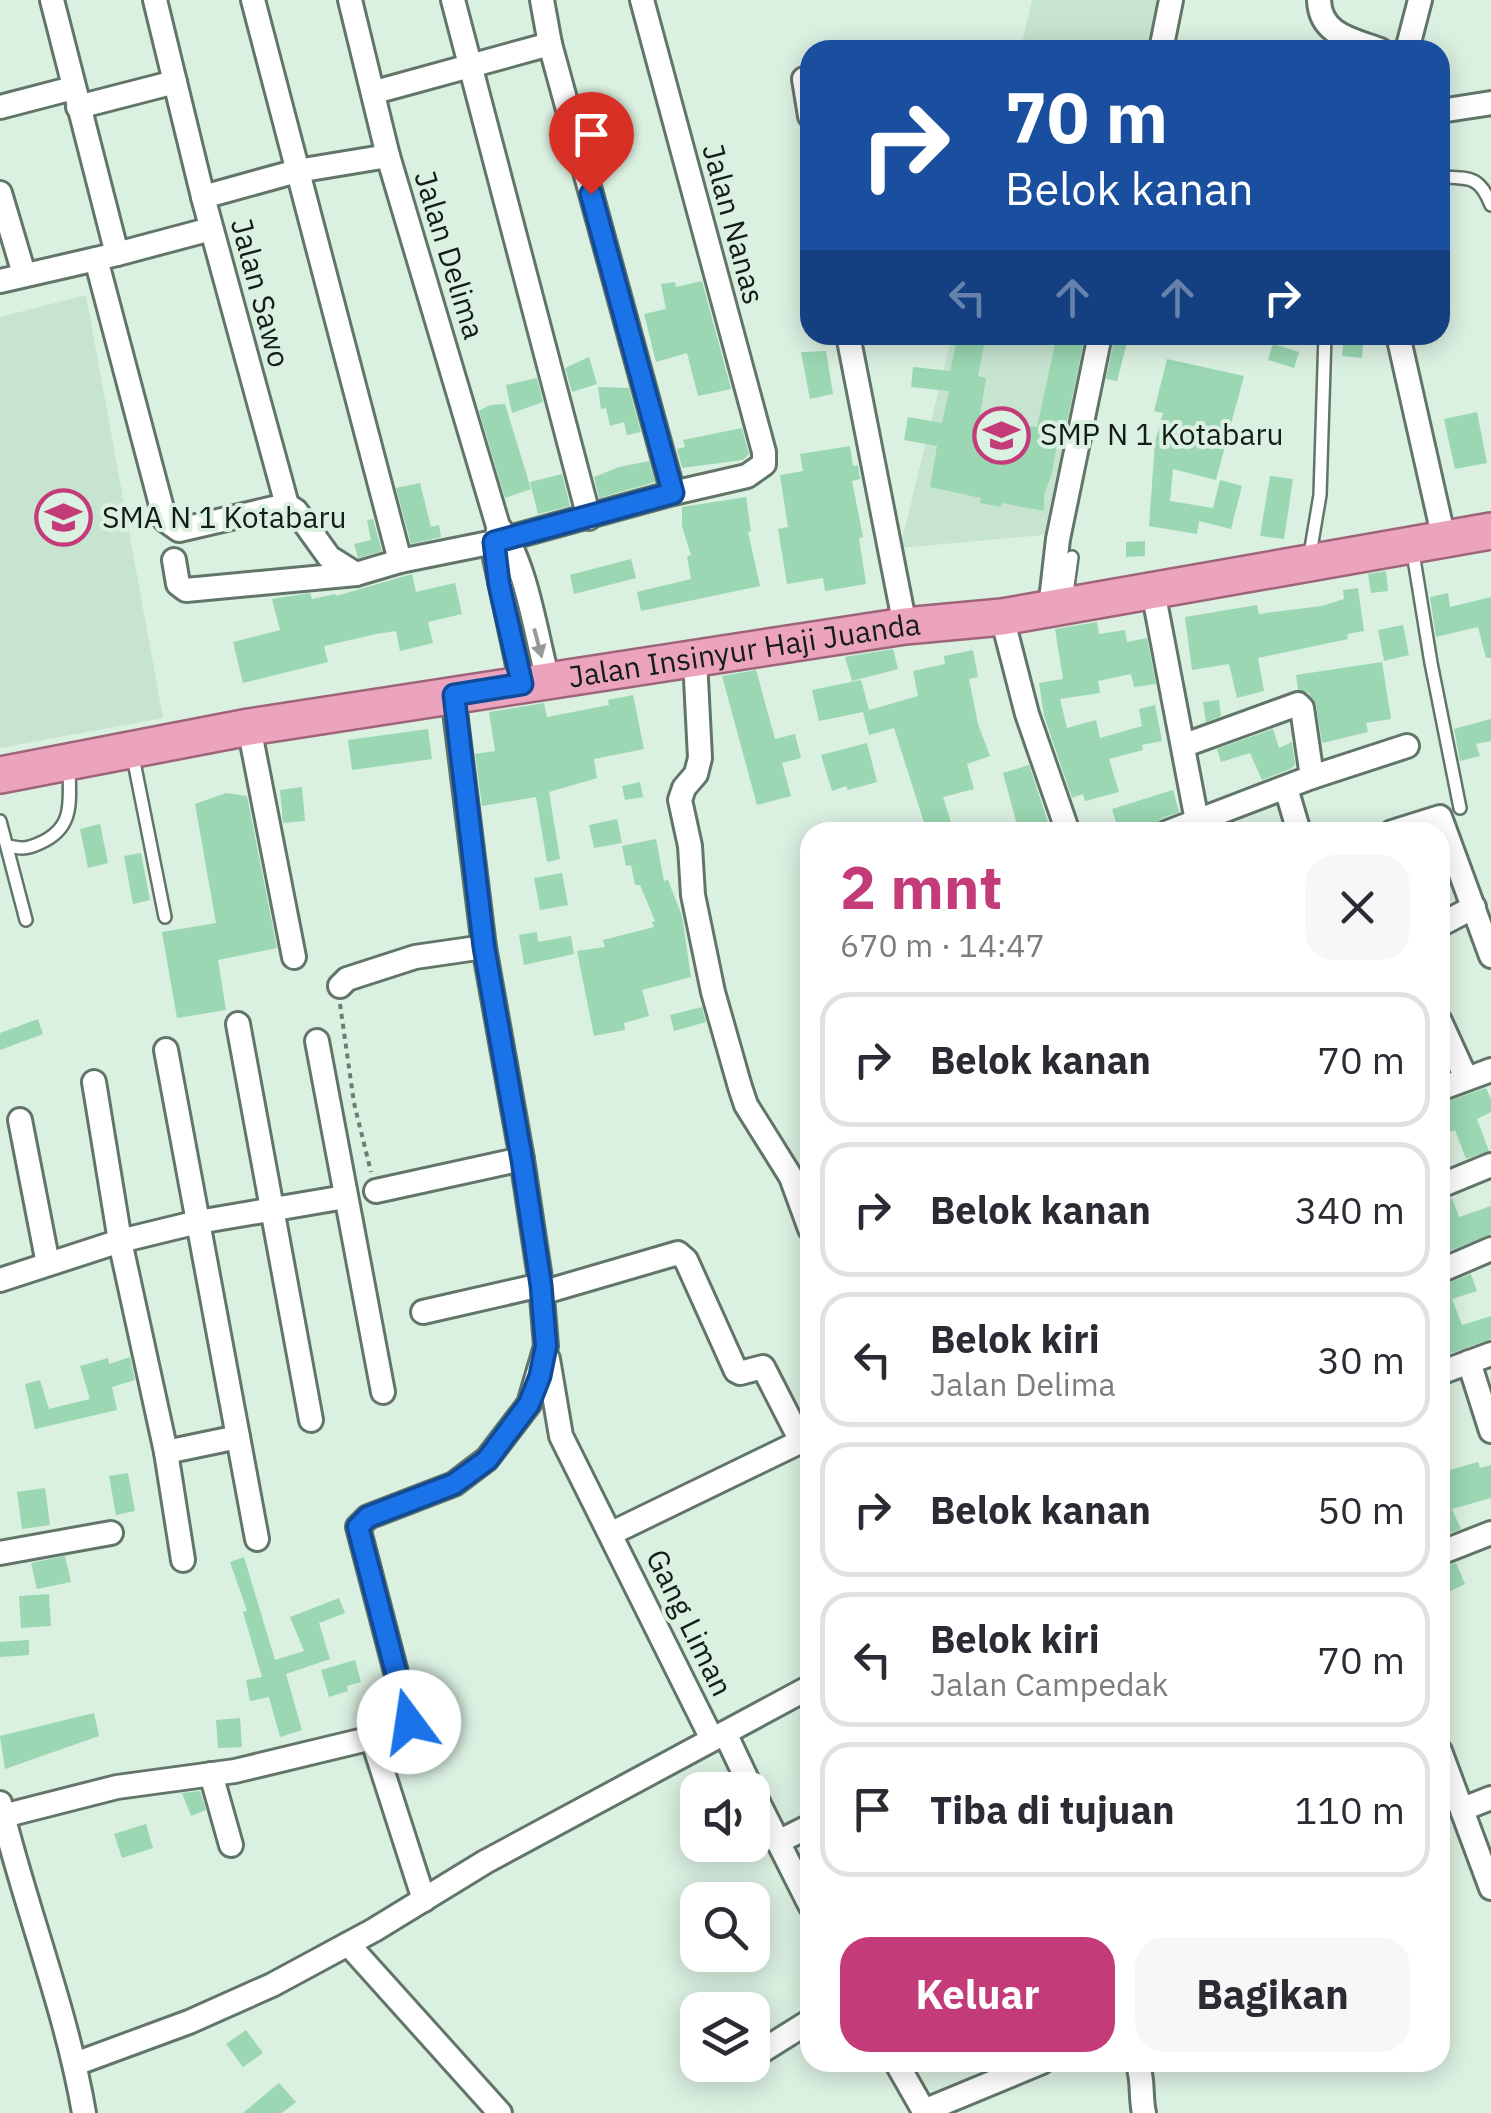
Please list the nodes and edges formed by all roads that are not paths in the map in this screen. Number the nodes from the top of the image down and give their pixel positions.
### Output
1 (52, 0) edge
2 (156, 0) edge
3 (253, 0) edge
4 (350, 0) edge
5 (453, 0) edge
6 (542, 0) edge
7 (642, 0) edge
8 (1171, 0) edge
9 (1319, 0) edge
10 (1420, 0) edge
11 (1163, 40) edge
12 (1356, 40) edge
13 (1410, 40) edge
14 (550, 44) junction
15 (472, 68) junction
16 (175, 82) junction
17 (374, 92) junction
18 (75, 98) junction
19 (1491, 103) edge
20 (0, 107) edge
21 (1450, 109) edge
22 (388, 156) junction
23 (297, 172) junction
24 (1450, 177) edge
25 (0, 193) edge
26 (202, 197) junction
27 (1491, 205) edge
28 (211, 229) junction
29 (107, 257) junction
30 (24, 274) junction
31 (0, 281) edge
32 (850, 345) edge
33 (1098, 345) edge
34 (1324, 345) edge
35 (1399, 345) edge
36 (673, 493) junction
37 (287, 505) junction
38 (589, 518) junction
39 (1491, 531) edge
40 (500, 535) junction
41 (1428, 542) junction
42 (1072, 556) dead end
43 (174, 560) dead end
44 (400, 561) junction
45 (1309, 562) junction
46 (356, 574) junction
47 (1153, 591) junction
48 (1058, 607) junction
49 (1002, 617) junction
50 (904, 626) junction
51 (696, 659) junction
52 (535, 682) junction
53 (454, 695) junction
54 (249, 728) junction
55 (1184, 745) junction
56 (1407, 746) dead end
57 (131, 748) junction
58 (70, 760) junction
59 (0, 775) edge
60 (1312, 777) junction
61 (1286, 788) junction
62 (1450, 813) junction
63 (0, 821) edge
64 (1197, 821) joint
65 (1065, 822) edge
66 (1296, 822) edge
67 (1423, 822) edge
68 (8, 846) junction
69 (1474, 908) junction
70 (166, 917) dead end
71 (26, 920) dead end
72 (1450, 920) edge
73 (484, 947) junction
74 (1491, 956) edge
75 (294, 957) dead end
76 (340, 986) road end
77 (238, 1024) dead end
78 (1450, 1033) edge
79 (317, 1041) dead end
80 (166, 1050) dead end
81 (1484, 1075) edge
82 (94, 1082) dead end
83 (1450, 1086) edge
84 (20, 1120) dead end
85 (522, 1160) junction
86 (1491, 1165) edge
87 (1450, 1182) edge
88 (376, 1191) road end
89 (345, 1197) junction
90 (800, 1202) edge
91 (274, 1210) junction
92 (198, 1222) junction
93 (120, 1241) junction
94 (1491, 1249) edge
95 (0, 1262) edge
96 (45, 1266) junction
97 (1450, 1267) edge
98 (0, 1280) edge
99 (541, 1289) junction
100 (423, 1312) dead end
101 (546, 1346) junction
102 (1480, 1358) edge
103 (1450, 1369) edge
104 (382, 1392) dead end
105 (311, 1420) dead end
106 (800, 1429) edge
107 (1491, 1432) edge
108 (238, 1437) junction
109 (800, 1442) edge
110 (166, 1452) junction
111 (111, 1533) dead end
112 (612, 1533) junction
113 (1491, 1533) edge
114 (257, 1538) dead end
115 (1450, 1549) edge
116 (0, 1553) edge
117 (183, 1560) dead end
118 (800, 1693) edge
119 (718, 1736) junction
120 (372, 1738) junction
121 (741, 1772) edge
122 (211, 1774) junction
123 (1450, 1776) edge
124 (1491, 1798) edge
125 (2, 1809) edge
126 (1463, 1809) junction
127 (770, 1826) edge
128 (800, 1831) edge
129 (778, 1842) junction
130 (231, 1844) dead end
131 (6, 1862) edge
132 (800, 1885) edge
133 (1491, 1888) edge
134 (424, 1900) junction
135 (348, 1944) junction
136 (800, 2027) edge
137 (770, 2046) edge
138 (75, 2064) junction
139 (902, 2072) edge
140 (1018, 2072) edge
141 (1141, 2072) edge
142 (924, 2112) edge
143 (84, 2113) edge
144 (500, 2113) edge
145 (1144, 2113) edge

1 - 18 street
2 - 16 street, Jalan Sawo
3 - 23 street
4 - 17 street, Jalan Delima
5 - 15 street
6 - 14 street
7 - 36 street, Jalan Nanas
8 - 11 street
9 - 12 street
10 - 13 street
14 - 15 street
14 - 36 street
15 - 17 street
15 - 38 street
16 - 18 street
16 - 26 street, Jalan Sawo
17 - 22 street, Jalan Delima
18 - 20 street
18 - 29 street
19 - 21 street
22 - 23 street
22 - 40 street, Jalan Delima
23 - 26 street
23 - 44 street
24 - 27 lane
25 - 30 street
26 - 28 street, Jalan Sawo
28 - 29 street
28 - 37 street, Jalan Sawo
29 - 30 street
29 - 37 street
30 - 31 street
32 - 50 street
33 - 48 street
34 - 45 lane
35 - 41 street
36 - 38 street
37 - 46 street, Jalan Sawo
38 - 40 street
39 - 41 highway, Jalan Insinyur Haji Juanda
40 - 44 street
40 - 52 street, Jalan Delima
41 - 45 highway, Jalan Insinyur Haji Juanda
41 - 62 lane
42 - 48 lane
43 - 46 street
44 - 46 street
45 - 47 highway, Jalan Insinyur Haji Juanda
47 - 48 highway, Jalan Insinyur Haji Juanda
47 - 55 street
48 - 49 highway, Jalan Insinyur Haji Juanda
49 - 50 highway, Jalan Insinyur Haji Juanda
49 - 65 street
50 - 51 highway, Jalan Insinyur Haji Juanda
51 - 52 highway, Jalan Insinyur Haji Juanda
51 - 90 street
52 - 53 highway, Jalan Insinyur Haji Juanda
53 - 54 highway, Jalan Insinyur Haji Juanda
53 - 73 street, Gang Liman
54 - 57 highway, Jalan Insinyur Haji Juanda
54 - 75 street
55 - 60 street
55 - 64 street
56 - 60 street
57 - 58 highway, Jalan Insinyur Haji Juanda
57 - 70 lane
58 - 59 highway, Jalan Insinyur Haji Juanda
58 - 68 lane
60 - 61 street
61 - 64 street
61 - 66 street
62 - 67 street
62 - 69 street
63 - 68 lane
68 - 71 lane
69 - 72 street
69 - 74 street
73 - 76 street
73 - 85 street, Gang Liman
77 - 91 street
78 - 81 street
79 - 89 street
80 - 92 street
81 - 83 street
82 - 93 street
84 - 96 street
85 - 88 street
85 - 99 street, Gang Liman
86 - 87 street
89 - 91 street
89 - 104 street
91 - 92 street
91 - 105 street
92 - 93 street
92 - 108 street
93 - 96 street
93 - 110 street
94 - 97 street
95 - 96 street
96 - 98 street
99 - 100 street
99 - 101 street, Gang Liman
99 - 106 street
101 - 112 street, Gang Liman
101 - 120 street
102 - 103 street
102 - 107 street
108 - 110 street
108 - 114 street
109 - 112 street
110 - 117 street
111 - 116 street
112 - 119 street, Gang Liman
113 - 115 street
118 - 119 street
119 - 121 street, Gang Liman
119 - 134 street
120 - 122 street
120 - 134 street
122 - 125 street
122 - 130 street
123 - 126 street
124 - 126 street
125 - 131 street
126 - 133 street
127 - 129 street, Gang Liman
128 - 129 street
129 - 132 street, Gang Liman
131 - 138 street
134 - 135 street
135 - 138 street
135 - 144 street
136 - 137 street
138 - 143 street
139 - 142 street
140 - 142 street
141 - 145 street

